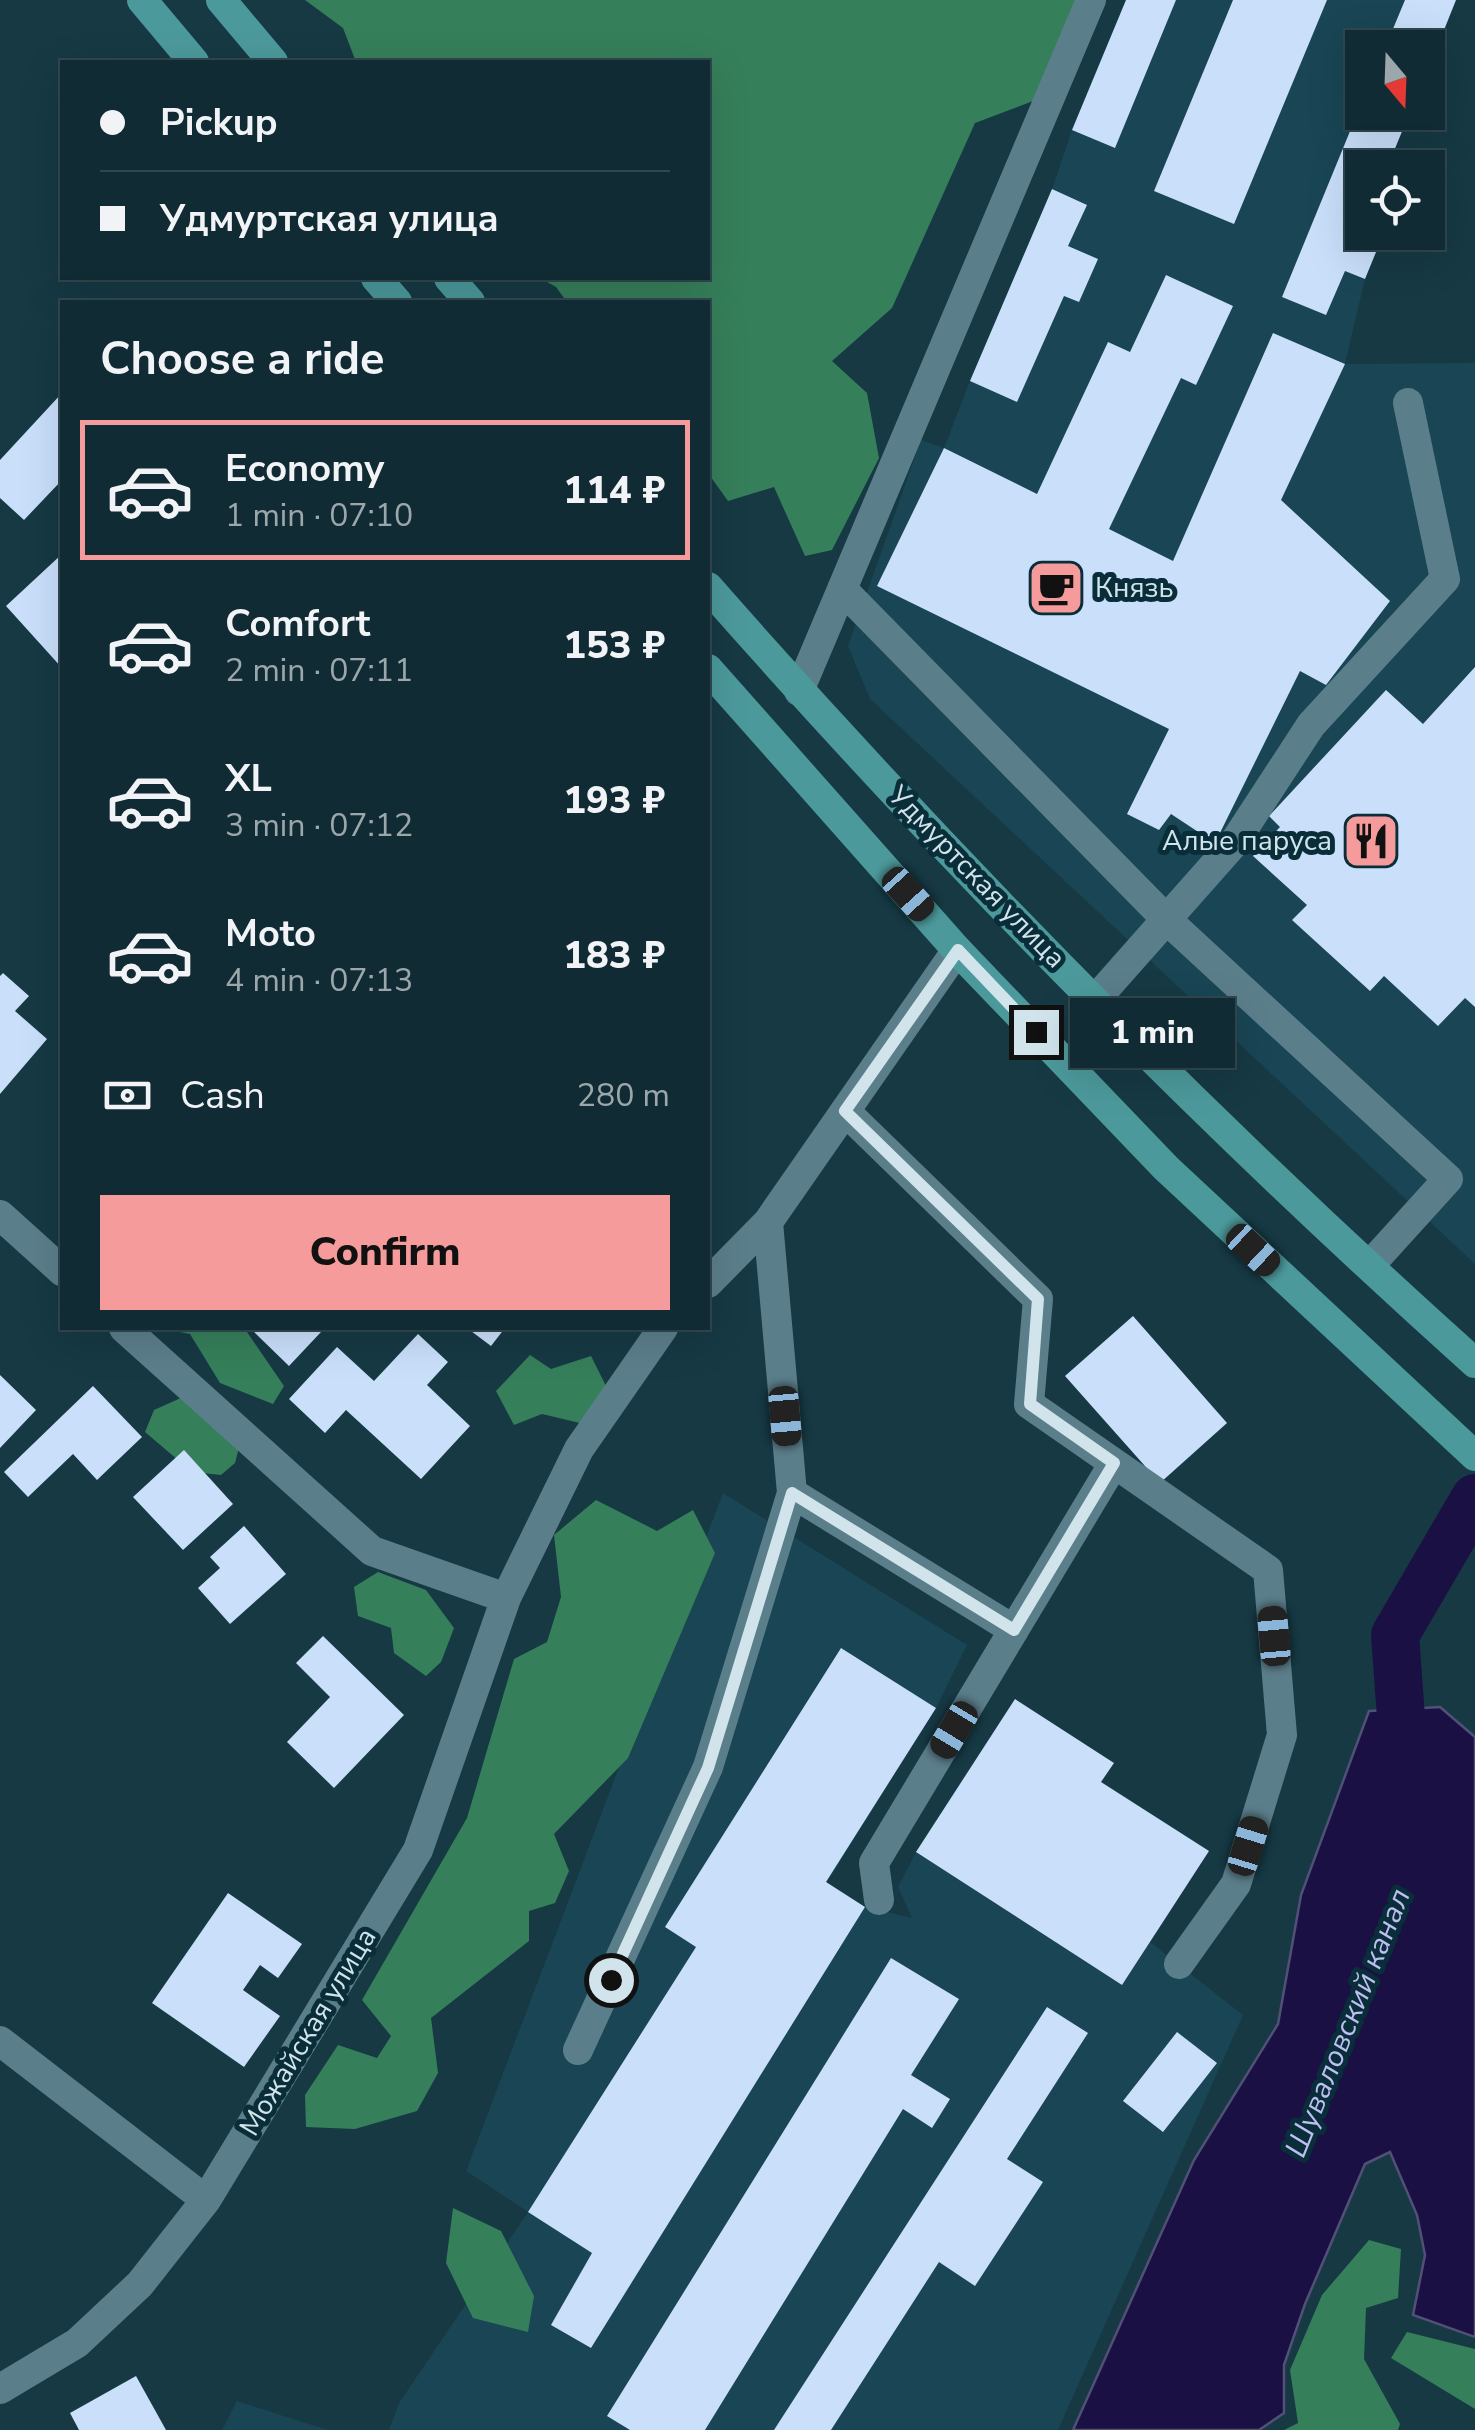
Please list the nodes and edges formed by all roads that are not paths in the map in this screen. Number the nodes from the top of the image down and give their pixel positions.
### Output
1 (142, 0) edge
2 (222, 0) edge
3 (1090, 0) edge
4 (192, 60) edge
5 (271, 60) edge
6 (378, 280) edge
7 (451, 280) edge
8 (395, 300) edge
9 (468, 300) edge
10 (1408, 403) dead end
11 (710, 589) edge
12 (842, 589) junction
13 (710, 671) edge
14 (799, 691) junction
15 (1167, 920) junction
16 (958, 950) junction
17 (1095, 1000) junction
18 (845, 1111) junction
19 (1462, 1185) edge
20 (0, 1215) edge
21 (768, 1222) junction
22 (1370, 1266) junction
23 (60, 1270) edge
24 (710, 1281) edge
25 (126, 1330) edge
26 (662, 1330) edge
27 (1472, 1360) edge
28 (1475, 1456) edge
29 (1114, 1463) junction
30 (792, 1493) junction
31 (506, 1598) junction
32 (1014, 1630) junction
33 (879, 1900) dead end
34 (1178, 1964) dead end
35 (0, 2041) edge
36 (578, 2050) dead end
37 (206, 2200) junction
38 (0, 2389) edge

1 - 4 main road
2 - 5 main road
3 - 12 street
6 - 8 main road
7 - 9 main road
10 - 15 street
11 - 14 main road, Удмуртская улица
12 - 14 street
12 - 15 street
13 - 16 main road
14 - 17 main road, Удмуртская улица
15 - 17 street
15 - 19 street
16 - 18 street
16 - 28 main road
17 - 22 main road, Удмуртская улица
18 - 21 street
18 - 29 street
19 - 22 street
20 - 23 street
21 - 24 street
21 - 30 street
22 - 27 main road, Удмуртская улица
25 - 31 street
26 - 31 street, Можайская улица
29 - 32 street
29 - 34 street
30 - 32 street
30 - 36 street
31 - 37 street, Можайская улица
32 - 33 street
35 - 37 street
37 - 38 street, Можайская улица

